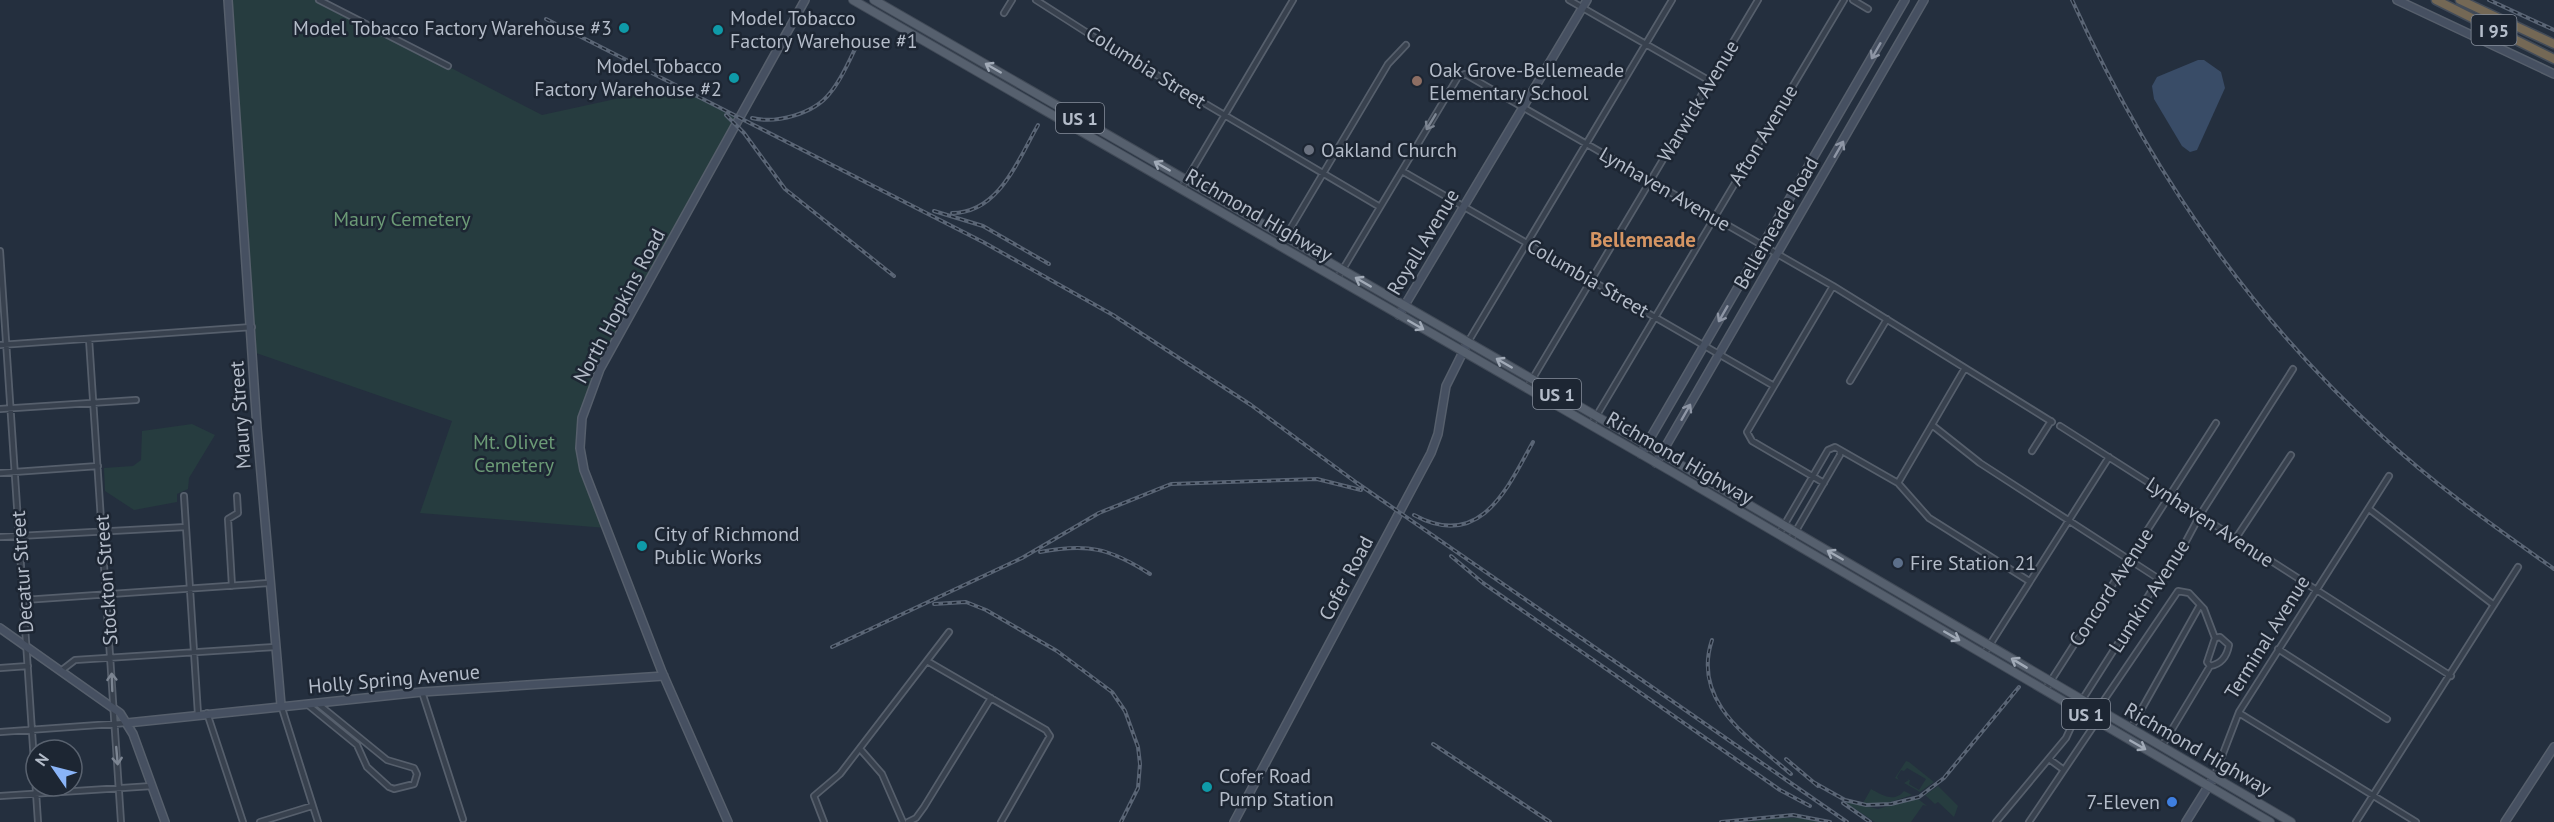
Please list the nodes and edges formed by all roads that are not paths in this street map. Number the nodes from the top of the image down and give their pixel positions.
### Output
1 (228, 0) edge
2 (319, 0) edge
3 (805, 0) edge
4 (853, 0) edge
5 (874, 0) edge
6 (1012, 0) edge
7 (1036, 0) edge
8 (1293, 0) edge
9 (1569, 0) edge
10 (1587, 0) edge
11 (1672, 0) edge
12 (1758, 0) edge
13 (1844, 0) edge
14 (1853, 0) edge
15 (1905, 0) edge
16 (1924, 0) edge
17 (2397, 0) edge
18 (2405, 0) edge
19 (2436, 0) edge
20 (2460, 0) edge
21 (1582, 8) junction
22 (1868, 9) dead end
23 (1004, 13) dead end
24 (2554, 44) edge
25 (1406, 45) dead end
26 (1646, 45) junction
27 (2554, 59) edge
28 (448, 66) dead end
29 (2554, 72) edge
30 (1710, 81) junction
31 (1522, 107) junction
32 (1225, 116) junction
33 (1587, 144) junction
34 (1402, 171) junction
35 (1323, 173) junction
36 (1187, 180) junction
37 (1651, 181) junction
38 (1181, 189) junction
39 (1380, 207) junction
40 (1464, 207) junction
41 (1714, 218) junction
42 (1285, 237) junction
43 (1528, 244) junction
44 (1762, 245) junction
45 (1280, 246) junction
46 (0, 251) edge
47 (1778, 254) junction
48 (1342, 270) junction
49 (1337, 279) junction
50 (1592, 280) junction
51 (1, 281) edge
52 (1833, 286) junction
53 (1404, 306) junction
54 (1399, 315) junction
55 (1655, 317) junction
56 (1887, 319) junction
57 (252, 327) junction
58 (89, 339) junction
59 (1468, 342) junction
60 (3, 344) edge
61 (1704, 345) junction
62 (1462, 351) junction
63 (1719, 354) junction
64 (1965, 368) junction
65 (2293, 369) dead end
66 (1533, 380) junction
67 (1850, 381) dead end
68 (1774, 386) junction
69 (1527, 388) junction
70 (136, 400) dead end
71 (93, 402) junction
72 (10, 408) junction
73 (0, 409) edge
74 (1596, 417) junction
75 (2216, 423) dead end
76 (1592, 425) junction
77 (1932, 425) junction
78 (2060, 426) dead end
79 (1646, 445) junction
80 (1840, 450) junction
81 (2031, 450) dead end
82 (1662, 453) junction
83 (1641, 454) junction
84 (2291, 455) dead end
85 (2109, 456) junction
86 (1656, 463) junction
87 (98, 466) junction
88 (15, 472) junction
89 (0, 473) edge
90 (2389, 476) dead end
91 (1813, 477) junction
92 (1824, 483) junction
93 (1898, 483) junction
94 (184, 496) dead end
95 (237, 496) dead end
96 (2169, 497) junction
97 (2369, 509) junction
98 (2200, 515) junction
99 (2067, 520) junction
100 (1784, 525) junction
101 (186, 527) junction
102 (103, 531) junction
103 (1795, 532) junction
104 (1779, 534) junction
105 (19, 536) junction
106 (0, 537) edge
107 (2236, 538) junction
108 (1790, 541) junction
109 (2128, 559) junction
110 (2518, 567) dead end
111 (2159, 579) junction
112 (2029, 581) junction
113 (269, 583) junction
114 (232, 586) junction
115 (191, 589) junction
116 (2317, 590) junction
117 (107, 594) junction
118 (24, 600) junction
119 (2200, 605) junction
120 (2494, 605) junction
121 (0, 628) edge
122 (948, 632) dead end
123 (2215, 638) junction
124 (1989, 645) junction
125 (26, 646) junction
126 (275, 647) junction
127 (2278, 649) junction
128 (194, 652) junction
129 (1984, 654) junction
130 (111, 658) junction
131 (927, 661) junction
132 (28, 666) junction
133 (2210, 666) junction
134 (0, 668) edge
135 (62, 670) junction
136 (664, 675) junction
137 (2451, 676) junction
138 (2050, 681) junction
139 (2045, 690) junction
140 (422, 692) junction
141 (991, 698) junction
142 (2082, 700) junction
143 (316, 702) junction
144 (306, 703) junction
145 (112, 705) junction
146 (281, 705) junction
147 (2098, 709) junction
148 (2079, 710) junction
149 (207, 713) junction
150 (2239, 713) junction
151 (198, 714) junction
152 (2387, 719) dead end
153 (2097, 721) junction
154 (127, 723) junction
155 (114, 724) junction
156 (2131, 728) junction
157 (32, 730) junction
158 (0, 732) edge
159 (32, 738) edge
160 (2162, 746) junction
161 (2554, 747) edge
162 (861, 750) junction
163 (2049, 759) junction
164 (2064, 770) junction
165 (2214, 777) junction
166 (152, 786) junction
167 (2209, 786) junction
168 (119, 788) junction
169 (84, 791) edge
170 (24, 795) edge
171 (0, 796) edge
172 (2372, 796) junction
173 (36, 798) edge
174 (312, 806) junction
175 (2273, 812) junction
176 (463, 819) dead end
177 (2268, 821) edge
178 (38, 822) edge
179 (121, 822) edge
180 (165, 822) edge
181 (243, 822) edge
182 (260, 822) edge
183 (318, 822) edge
184 (726, 822) edge
185 (824, 822) edge
186 (903, 822) edge
187 (908, 822) edge
188 (1001, 822) edge
189 (1234, 822) edge
190 (1996, 822) edge
191 (2029, 822) edge
192 (2186, 822) edge
193 (2291, 822) edge
194 (2356, 822) edge
195 (2416, 822) edge
196 (2505, 822) edge

1 - 57 main road, Maury Street
2 - 28 street
3 - 136 main road, North Hopkins Road
4 - 38 main road, Richmond Highway / US 1
36 -> 5 main road, Richmond Highway / US 1
6 - 23 street
7 - 32 street, Columbia Street
8 - 32 street
9 - 21 street
10 - 21 main road, Royall Avenue
11 - 26 street
12 - 30 street, Warwick Avenue
13 - 41 street, Afton Avenue
14 - 22 street
15 -> 44 main road, Bellemeade Road
47 -> 16 main road, Bellemeade Road
17 - 29 main road
18 - 29 main road
19 - 27 highway, I 95
20 - 24 highway, I 95
21 - 26 street
21 - 31 main road, Royall Avenue
25 - 35 street
26 - 30 street
26 - 33 street
30 - 37 street, Warwick Avenue
31 - 33 street, Lynhaven Avenue
31 -> 34 street, Lynhaven Avenue
31 - 40 main road, Royall Avenue
32 - 35 street, Columbia Street
32 - 36 street
33 - 37 street, Lynhaven Avenue
33 - 43 street
34 - 39 street
34 - 40 street, Columbia Street
35 - 39 street, Columbia Street
35 - 42 street
36 - 38 street
36 - 42 main road, Richmond Highway / US 1
37 - 41 street, Lynhaven Avenue
37 - 50 street, Warwick Avenue
38 - 45 main road, Richmond Highway / US 1
39 - 48 street
40 - 43 street, Columbia Street
40 - 53 main road, Royall Avenue
41 - 44 street, Lynhaven Avenue
41 - 55 street, Afton Avenue
42 - 45 street
42 - 48 main road, Richmond Highway / US 1
43 - 50 street, Columbia Street
43 - 59 street
44 - 47 street, Lynhaven Avenue
44 -> 61 main road, Bellemeade Road
45 - 49 main road, Richmond Highway / US 1
46 - 51 street, Decatur Street
47 - 52 street, Lynhaven Avenue
47 - 63 main road, Bellemeade Road
48 - 49 street
53 -> 48 main road, Richmond Highway / US 1
49 - 54 main road, Richmond Highway / US 1
50 - 55 street, Columbia Street
50 - 66 street, Warwick Avenue
51 - 60 street, Decatur Street
52 - 56 street, Lynhaven Avenue
52 - 68 street
53 - 54 main road, Royall Avenue
53 - 59 main road, Richmond Highway / US 1
54 -> 62 main road, Richmond Highway / US 1
55 - 61 street, Columbia Street
55 - 74 street, Afton Avenue
56 - 64 street, Lynhaven Avenue
56 - 67 street
57 - 58 street
57 - 113 main road, Maury Street
58 - 60 street
58 - 71 street, Stockton Street
59 - 62 main road, Cofer Road
66 -> 59 main road, Richmond Highway / US 1
60 - 72 street, Decatur Street
61 - 63 street, Columbia Street
61 - 79 main road, Bellemeade Road
62 - 69 main road, Richmond Highway / US 1
62 - 189 main road, Cofer Road
63 - 68 street, Columbia Street
82 -> 63 main road, Bellemeade Road
64 - 77 street
64 - 81 street, Lynhaven Avenue
65 - 98 street, Lumkin Avenue
66 - 69 street, Warwick Avenue
66 - 74 main road, Richmond Highway / US 1
68 - 91 street
69 - 76 main road, Richmond Highway / US 1
70 - 71 street
71 - 72 street
71 - 87 street, Stockton Street
72 - 73 street
72 - 88 street, Decatur Street
74 - 76 street, Afton Avenue
74 - 79 main road, Richmond Highway / US 1
75 - 96 street, Concord Avenue
76 - 83 main road, Richmond Highway / US 1
77 - 93 street
77 - 99 street
78 - 85 street, Lynhaven Avenue
79 - 82 main road, Richmond Highway / US 1
79 - 83 main road, Bellemeade Road
80 - 91 street
80 - 92 street
80 - 93 street
82 - 86 main road, Bellemeade Road
82 - 100 main road, Richmond Highway / US 1
83 - 86 main road, Richmond Highway / US 1
84 - 107 street
85 - 96 street, Lynhaven Avenue
85 - 99 street
86 - 104 main road, Richmond Highway / US 1
87 - 88 street
87 - 102 street, Stockton Street
88 - 89 street
88 - 105 street, Decatur Street
90 - 97 street, Terminal Avenue
91 - 92 street
91 - 100 street
92 - 103 street
93 - 112 street
94 - 101 street
95 - 114 street
96 - 98 street, Lynhaven Avenue
96 - 109 street, Concord Avenue
97 - 116 street, Terminal Avenue
97 - 120 street
98 - 107 street, Lynhaven Avenue
98 - 111 street, Lumkin Avenue
99 - 109 street
99 - 112 street
100 - 103 main road, Richmond Highway / US 1
100 - 104 street
101 - 102 street
101 - 115 street
102 - 105 street
102 - 117 street, Stockton Street
103 - 108 street
124 -> 103 main road, Richmond Highway / US 1
104 - 108 main road, Richmond Highway / US 1
105 - 106 street
105 - 118 street, Decatur Street
107 - 116 street, Lynhaven Avenue
108 -> 129 main road, Richmond Highway / US 1
109 - 111 street
109 - 138 street, Concord Avenue
110 - 120 street
111 - 142 street, Lumkin Avenue
112 - 124 street
113 - 114 street
113 - 126 main road, Maury Street
114 - 115 street
115 - 117 street
115 - 128 street
116 - 127 street, Terminal Avenue
116 - 137 street, Lynhaven Avenue
117 - 118 street
117 - 130 street, Stockton Street
118 - 125 street, Decatur Street
119 - 123 street
119 - 147 street
119 - 156 street
120 - 137 street
121 - 125 main road
122 - 131 street
123 - 133 street
123 - 133 street
124 - 129 street
138 -> 124 main road, Richmond Highway / US 1
125 - 132 street, Decatur Street
125 - 135 main road
126 - 128 street
126 - 146 main road, Maury Street
127 - 150 street, Terminal Avenue
127 - 152 street
128 - 130 street
128 - 151 street
129 - 139 main road, Richmond Highway / US 1
130 - 135 street
145 -> 130 street, Stockton Street
131 - 141 street
131 - 162 street
132 - 134 street
132 - 157 street, Decatur Street
133 - 160 street
135 - 145 main road
136 - 140 main road, Holly Spring Avenue
136 - 184 main road, North Hopkins Road
137 - 172 street
138 - 139 street, Concord Avenue
138 - 142 main road, Richmond Highway / US 1
139 - 148 main road, Richmond Highway / US 1
140 - 143 main road, Holly Spring Avenue
140 - 176 street
141 - 187 street
141 - 188 street
142 - 147 main road, Richmond Highway / US 1
143 - 144 main road, Holly Spring Avenue
143 - 144 street
144 - 146 main road, Holly Spring Avenue
145 - 154 main road
145 - 155 street, Stockton Street
146 - 149 main road, Holly Spring Avenue
146 - 174 street, Maury Street
147 - 156 main road, Richmond Highway / US 1
148 - 153 main road, Richmond Highway / US 1
148 - 163 street
149 - 151 main road, Holly Spring Avenue
149 - 181 street
150 - 165 street, Terminal Avenue
150 - 172 street
151 - 154 main road, Holly Spring Avenue
153 - 164 street
153 -> 167 main road, Richmond Highway / US 1
154 - 155 street
154 - 166 main road
155 - 157 street
155 -> 168 street, Stockton Street
156 - 160 main road, Richmond Highway / US 1
157 - 158 street
157 - 159 street, Decatur Street
160 - 165 main road, Richmond Highway / US 1
161 - 196 main road
162 - 185 street
162 - 186 street
163 - 164 street
163 - 190 street
164 - 191 street
165 - 167 main road, Terminal Avenue
165 - 175 main road, Richmond Highway / US 1
166 - 168 street
166 - 180 main road
167 - 177 main road, Richmond Highway / US 1
167 - 192 main road, Terminal Avenue
168 - 169 street
168 - 179 street, Stockton Street
170 - 171 street
172 - 194 street
172 - 195 street
173 - 178 street, Decatur Street
174 - 182 street
174 - 183 street, Maury Street
175 - 177 street
175 - 193 main road, Richmond Highway / US 1

